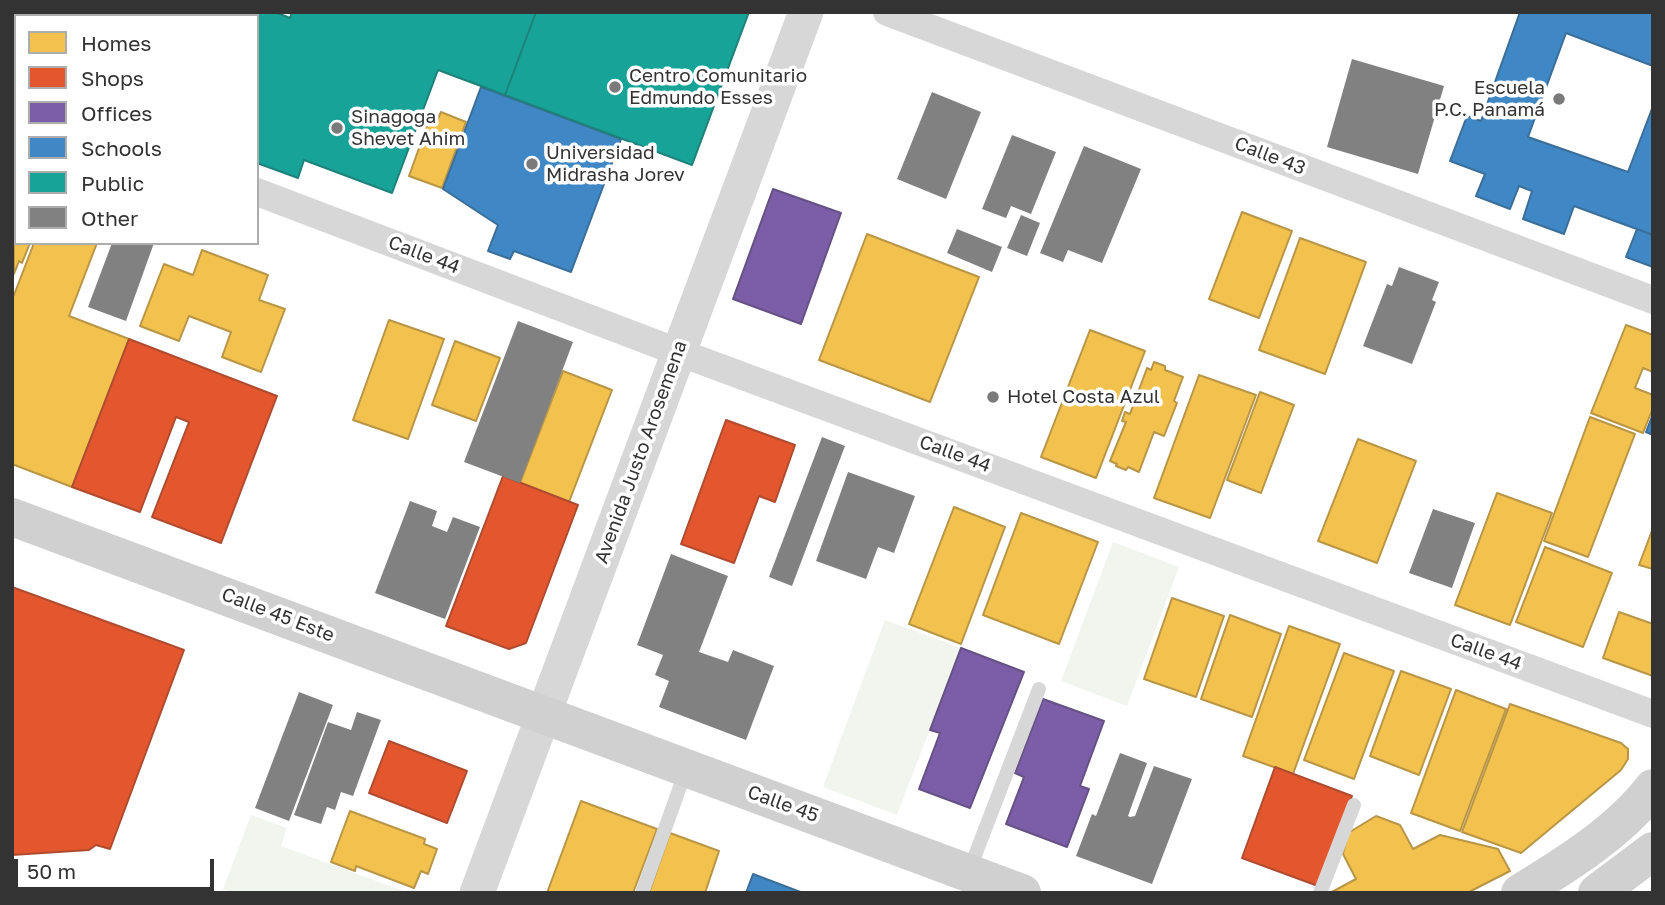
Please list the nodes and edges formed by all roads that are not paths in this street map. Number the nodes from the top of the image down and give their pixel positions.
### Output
1 (806, 12) edge
2 (887, 12) edge
3 (259, 193) edge
4 (1653, 300) edge
5 (678, 352) junction
6 (12, 517) edge
7 (1038, 689) dead end
8 (1653, 714) edge
9 (543, 715) junction
10 (687, 768) junction
11 (1653, 788) edge
12 (1354, 805) dead end
13 (1653, 851) edge
14 (969, 873) junction
15 (1609, 888) edge
16 (477, 893) edge
17 (642, 893) edge
18 (1022, 893) edge
19 (1320, 893) edge
20 (1520, 893) edge

1 - 5 street, Avenida Justo Arosemena
2 - 4 street, Calle 43
3 - 5 street, Calle 44
5 - 8 street, Calle 44
5 - 9 street, Avenida Justo Arosemena
6 - 9 main road, Calle 45 Este
7 - 14 lane
9 - 10 main road, Calle 45
9 - 16 street, Avenida Justo Arosemena
10 - 14 main road, Calle 45
10 - 17 lane
11 - 20 main road
12 - 19 lane
13 - 15 main road
14 - 18 main road, Calle 45

